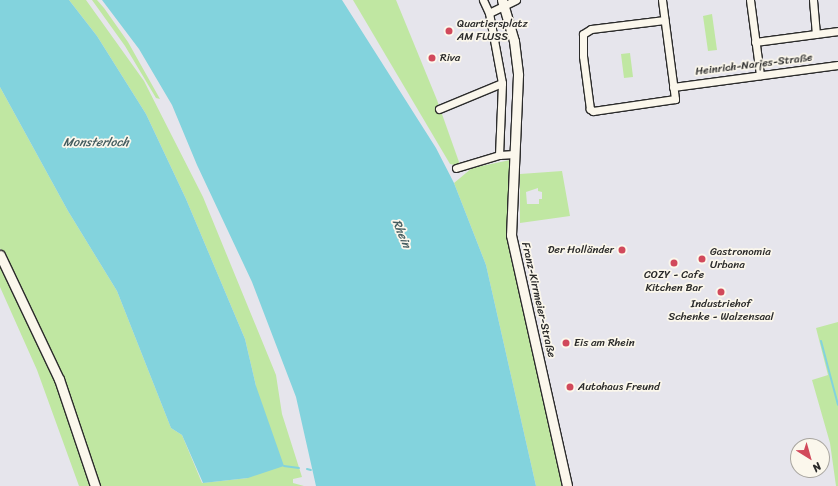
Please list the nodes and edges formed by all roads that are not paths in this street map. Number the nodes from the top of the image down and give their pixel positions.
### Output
1 (484, 0) edge
2 (516, 0) edge
3 (662, 0) edge
4 (750, 0) edge
5 (813, 0) edge
6 (503, 3) edge
7 (489, 13) junction
8 (664, 20) junction
9 (838, 31) edge
10 (816, 34) junction
11 (756, 42) junction
12 (838, 65) edge
13 (760, 75) junction
14 (502, 83) junction
15 (673, 87) junction
16 (439, 110) dead end
17 (514, 154) junction
18 (499, 155) junction
19 (456, 168) dead end
20 (0, 255) edge
21 (95, 486) edge
22 (567, 486) edge

1 - 7 street
2 - 6 street
3 - 8 street
4 - 11 street
5 - 10 street
6 - 7 street
6 - 17 street, Franz-Kirrmeier-Straße
7 - 14 street
8 - 15 street
8 - 15 street
9 - 10 street
10 - 11 street
11 - 13 street
12 - 13 street, Heinrich-Narjes-Straße
13 - 15 street, Heinrich-Narjes-Straße
14 - 16 street
14 - 18 street
17 - 18 street
17 - 22 street, Franz-Kirrmeier-Straße
18 - 19 street
20 - 21 street

